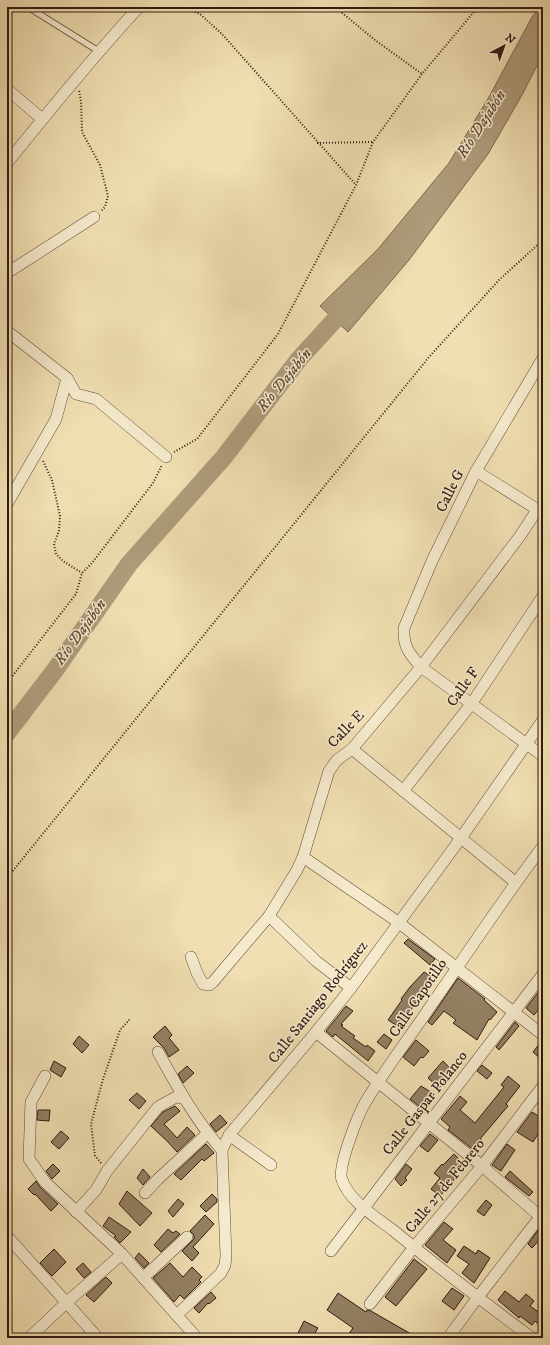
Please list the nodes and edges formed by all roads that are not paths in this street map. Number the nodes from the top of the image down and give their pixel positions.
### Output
1 (28, 7) edge
2 (139, 7) edge
3 (100, 52) junction
4 (7, 89) edge
5 (42, 119) junction
6 (7, 163) edge
7 (94, 217) road end
8 (7, 273) edge
9 (7, 331) edge
10 (543, 358) edge
11 (67, 378) junction
12 (166, 457) road end
13 (476, 472) junction
14 (7, 504) edge
15 (540, 511) edge
16 (543, 596) edge
17 (421, 666) junction
18 (472, 703) junction
19 (543, 720) edge
20 (526, 745) junction
21 (352, 749) junction
22 (543, 756) edge
23 (403, 791) junction
24 (461, 838) junction
25 (543, 846) edge
26 (303, 857) junction
27 (516, 882) junction
28 (269, 916) junction
29 (398, 922) junction
30 (191, 957) dead end
31 (457, 967) junction
32 (543, 974) edge
33 (351, 988) junction
34 (513, 1013) junction
35 (316, 1032) junction
36 (543, 1035) edge
37 (158, 1052) dead end
38 (45, 1076) dead end
39 (379, 1082) junction
40 (543, 1086) edge
41 (184, 1098) junction
42 (428, 1123) junction
43 (207, 1134) junction
44 (229, 1135) junction
45 (222, 1150) junction
46 (270, 1165) dead end
47 (482, 1166) junction
48 (145, 1193) dead end
49 (364, 1207) junction
50 (76, 1212) junction
51 (542, 1218) edge
52 (7, 1236) edge
53 (188, 1237) dead end
54 (414, 1247) junction
55 (331, 1251) dead end
56 (122, 1254) junction
57 (143, 1278) junction
58 (478, 1297) junction
59 (67, 1302) junction
60 (370, 1304) dead end
61 (177, 1315) junction
62 (29, 1338) edge
63 (98, 1338) edge
64 (197, 1338) edge
65 (448, 1338) edge
66 (532, 1338) edge

1 - 3 lane
2 - 3 street
3 - 5 street
4 - 5 street
5 - 6 street
7 - 8 street
9 - 11 street
10 - 13 street, Calle G
11 - 12 street
11 - 14 street
13 - 15 street
13 - 17 street, Calle G
15 - 17 street, Calle E
16 - 18 street, Calle F
17 - 18 street
17 - 21 street, Calle E
18 - 20 street
18 - 23 street, Calle F
19 - 20 street, Calle Santiago Rodríguez
20 - 22 street
20 - 24 street, Calle Santiago Rodríguez
21 - 23 street
21 - 26 street, Calle E
23 - 24 street
24 - 27 street
24 - 29 street, Calle Santiago Rodríguez
25 - 27 street, Calle Capotillo
26 - 28 street, Calle E
26 - 29 street
27 - 31 street, Calle Capotillo
28 - 30 street, Calle E
28 - 33 street
29 - 31 street
29 - 33 street, Calle Santiago Rodríguez
31 - 34 street
31 - 39 street, Calle Capotillo
32 - 34 street, Calle Gaspar Polanco
33 - 35 street, Calle Santiago Rodríguez
34 - 36 street
34 - 42 street, Calle Gaspar Polanco
35 - 39 street
35 - 44 street, Calle Santiago Rodríguez
37 - 41 street
38 - 50 street
39 - 42 street
39 - 49 street, Calle Capotillo
40 - 47 street, Calle 27 de Febrero
41 - 43 street
41 - 50 street
42 - 47 street
42 - 49 street, Calle Gaspar Polanco
43 - 45 street
43 - 48 street
44 - 45 street, Calle Santiago Rodríguez
44 - 46 street
45 - 61 street, Calle Santiago Rodríguez
47 - 51 street
47 - 54 street, Calle 27 de Febrero
49 - 54 street
49 - 55 street, Calle Gaspar Polanco
50 - 56 street
51 - 58 street
52 - 59 street
53 - 57 street
54 - 58 street
54 - 60 street, Calle 27 de Febrero
56 - 57 street
56 - 59 street
57 - 61 street
58 - 65 street
58 - 66 street
59 - 62 street
59 - 63 street
61 - 64 street

